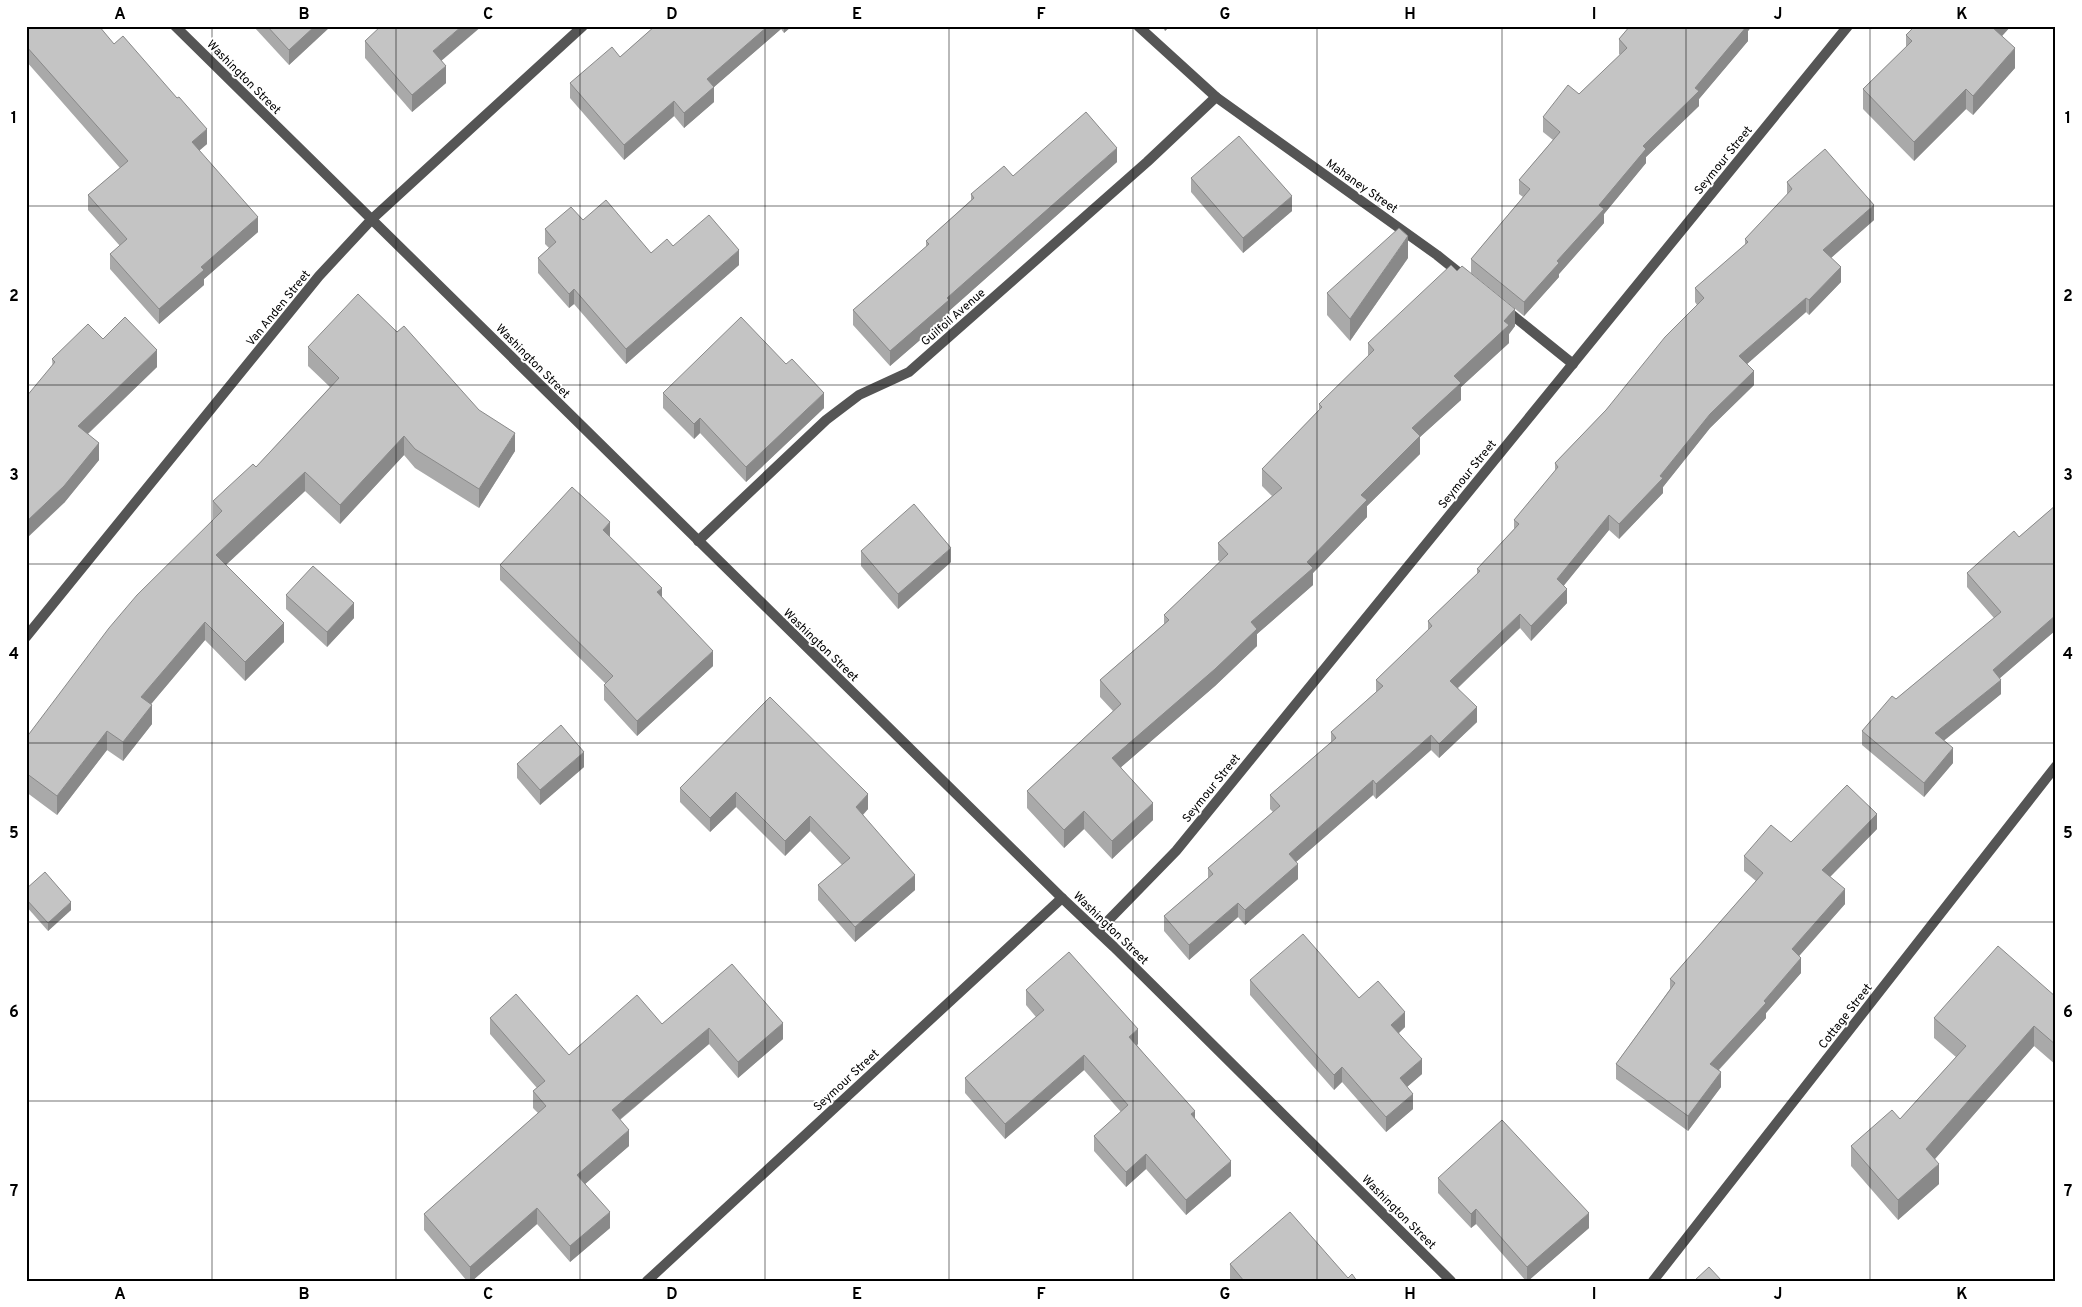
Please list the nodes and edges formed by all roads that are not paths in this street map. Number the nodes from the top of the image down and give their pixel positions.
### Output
1 (175, 26) edge
2 (583, 26) edge
3 (1138, 26) edge
4 (1848, 26) edge
5 (1216, 97) junction
6 (372, 219) junction
7 (1474, 285) edge
8 (1497, 303) edge
9 (1573, 364) junction
10 (698, 541) junction
11 (26, 638) edge
12 (2056, 766) edge
13 (1062, 898) junction
14 (1098, 931) junction
15 (647, 1281) edge
16 (1451, 1281) edge
17 (1653, 1281) edge

1 - 6 street, Washington Street
2 - 6 street, Van Anden Street
3 - 5 street, Mahaney Street
4 - 9 street, Seymour Street
5 - 7 street, Mahaney Street
5 - 10 street, Guilfoil Avenue
6 - 10 street, Washington Street
6 - 11 street, Van Anden Street
8 - 9 street
9 - 14 street, Seymour Street
10 - 13 street, Washington Street
12 - 17 street, Cottage Street
13 - 14 street, Washington Street
13 - 15 street, Seymour Street
14 - 16 street, Washington Street

